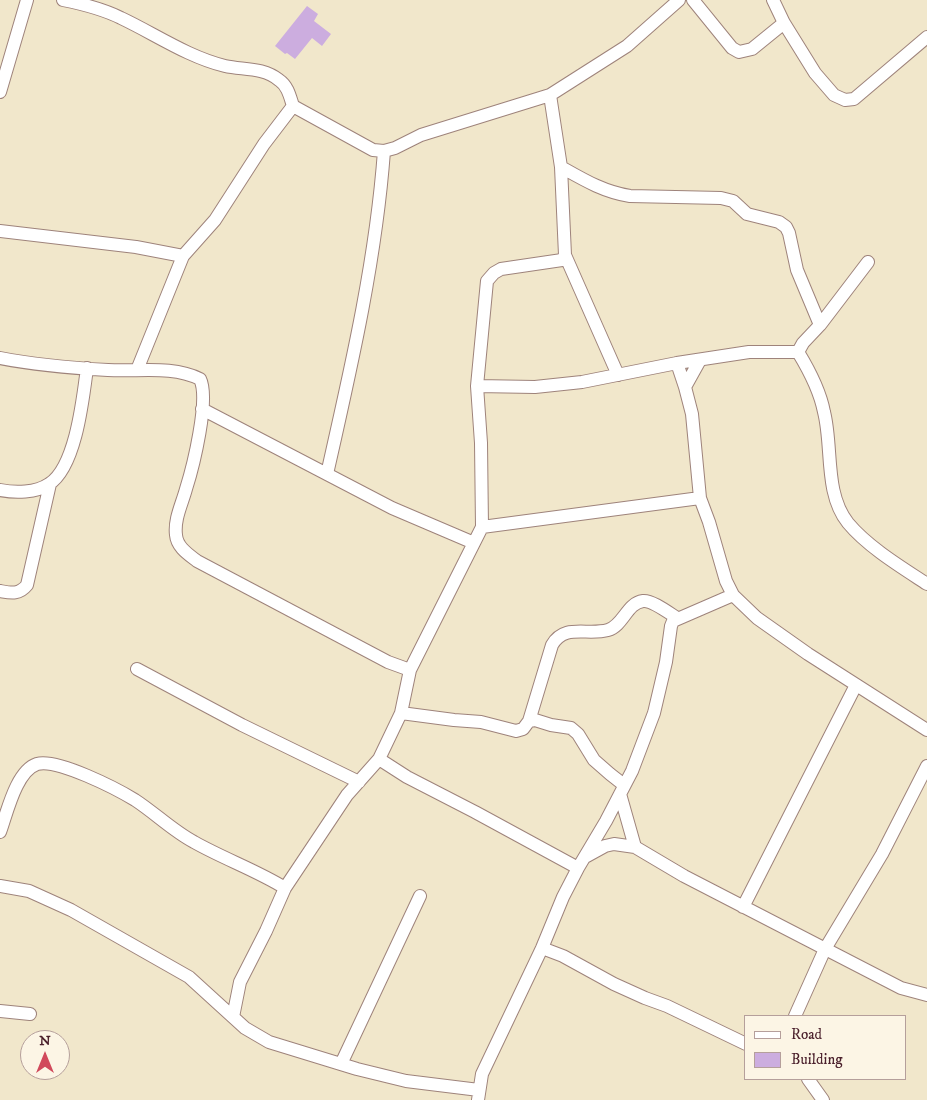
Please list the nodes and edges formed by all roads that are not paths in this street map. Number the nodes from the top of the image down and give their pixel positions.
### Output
1 (26, 0) edge
2 (63, 0) edge
3 (679, 0) edge
4 (693, 0) edge
5 (773, 0) edge
6 (784, 23) junction
7 (927, 37) edge
8 (0, 92) edge
9 (550, 96) junction
10 (293, 106) junction
11 (384, 151) junction
12 (561, 166) junction
13 (0, 232) edge
14 (183, 256) junction
15 (565, 256) junction
16 (868, 262) dead end
17 (820, 325) junction
18 (798, 352) junction
19 (0, 358) edge
20 (700, 360) junction
21 (677, 363) junction
22 (87, 368) junction
23 (137, 370) junction
24 (618, 375) junction
25 (477, 386) junction
26 (686, 387) junction
27 (202, 409) junction
28 (327, 474) junction
29 (50, 484) junction
30 (0, 490) edge
31 (700, 498) junction
32 (482, 527) junction
33 (474, 543) junction
34 (927, 584) edge
35 (0, 591) edge
36 (733, 595) junction
37 (677, 618) junction
38 (137, 669) dead end
39 (410, 670) junction
40 (856, 684) junction
41 (401, 713) junction
42 (529, 721) junction
43 (927, 730) edge
44 (379, 759) junction
45 (927, 766) edge
46 (359, 782) junction
47 (622, 790) junction
48 (0, 832) edge
49 (635, 847) junction
50 (585, 857) junction
51 (578, 868) junction
52 (0, 886) edge
53 (285, 888) junction
54 (420, 896) dead end
55 (743, 907) junction
56 (542, 948) junction
57 (825, 949) junction
58 (927, 995) edge
59 (0, 1011) edge
60 (30, 1014) dead end
61 (795, 1015) edge
62 (233, 1017) junction
63 (744, 1043) edge
64 (342, 1064) junction
65 (809, 1080) edge
66 (478, 1095) edge
67 (823, 1100) edge

1 - 8 street
2 - 10 street
3 - 9 street
4 - 6 street
5 - 6 street
6 - 7 street
9 - 11 street
9 - 12 street
10 - 11 street
10 - 14 street
11 - 28 street
12 - 15 street
12 - 17 street
13 - 14 street
14 - 23 street
15 - 24 street
15 - 25 street
16 - 17 street
17 - 18 street
18 - 20 street
18 - 34 street
19 - 22 street
20 - 21 street
20 - 26 street
21 - 24 street
21 - 26 street
22 - 23 street
22 - 29 street
23 - 27 street
24 - 25 street
25 - 32 street
26 - 31 street
27 - 28 street
27 - 39 street
28 - 33 street
29 - 30 street
29 - 35 street
31 - 32 street
31 - 36 street
32 - 33 street
33 - 39 street
36 - 37 street
36 - 40 street
37 - 42 street
37 - 47 street
38 - 46 street
39 - 41 street
40 - 43 street
40 - 55 street
41 - 42 street
41 - 44 street
42 - 47 street
44 - 46 street
44 - 51 street
45 - 57 street
46 - 53 street
47 - 49 street
47 - 50 street
48 - 53 street
49 - 50 street
49 - 55 street
50 - 51 street
51 - 56 street
52 - 62 street
53 - 62 street
54 - 64 street
55 - 57 street
56 - 63 street
56 - 66 street
57 - 58 street
57 - 61 street
59 - 60 street
62 - 64 street
64 - 66 street
65 - 67 street

